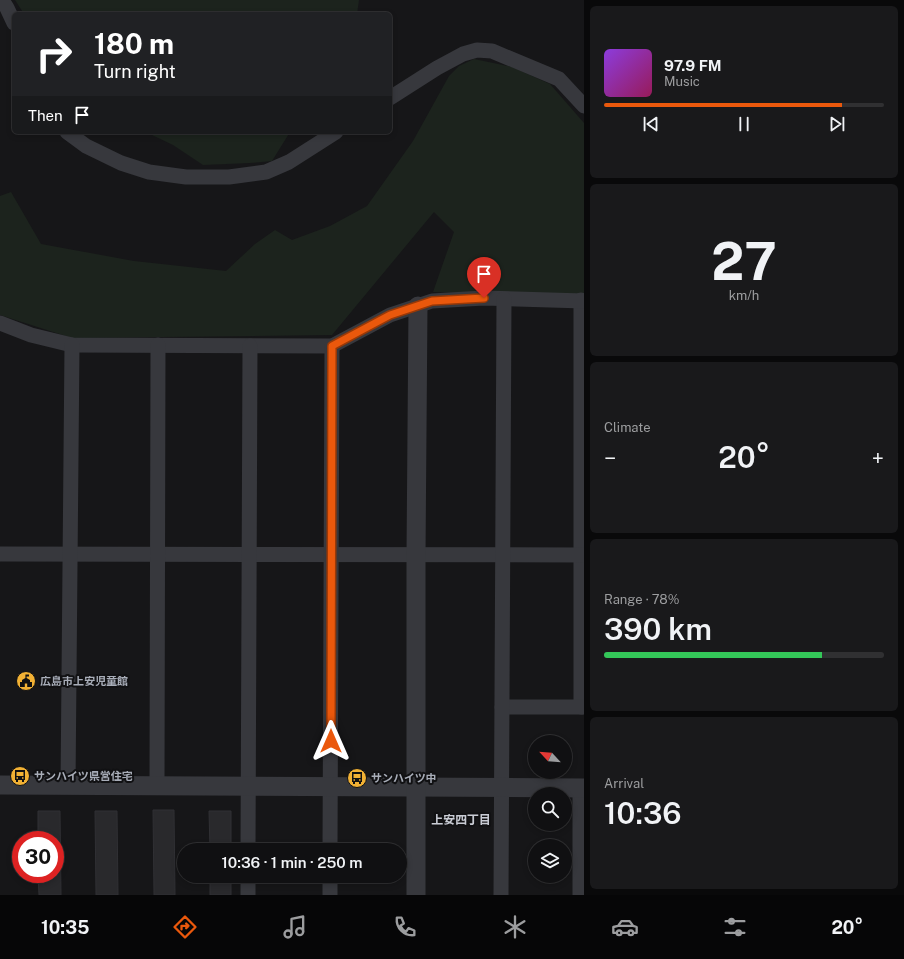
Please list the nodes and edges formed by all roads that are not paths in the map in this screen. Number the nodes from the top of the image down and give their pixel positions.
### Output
1 (2, 0) edge
2 (12, 19) edge
3 (392, 97) edge
4 (584, 106) edge
5 (70, 134) edge
6 (333, 134) edge
7 (504, 299) junction
8 (582, 300) edge
9 (418, 306) junction
10 (0, 323) edge
11 (72, 345) junction
12 (158, 345) junction
13 (250, 346) junction
14 (332, 346) junction
15 (0, 554) edge
16 (70, 554) junction
17 (158, 554) junction
18 (249, 555) junction
19 (331, 555) junction
20 (416, 555) junction
21 (502, 555) junction
22 (582, 555) edge
23 (502, 707) junction
24 (582, 707) edge
25 (0, 785) edge
26 (68, 786) junction
27 (157, 786) junction
28 (248, 787) junction
29 (331, 788) junction
30 (416, 788) junction
31 (501, 788) junction
32 (582, 788) edge
33 (248, 843) edge
34 (330, 843) edge
35 (248, 883) edge
36 (330, 883) edge
37 (248, 895) edge
38 (330, 895) edge
39 (416, 895) edge
40 (501, 895) edge
41 (580, 895) edge

1 - 2 street
3 - 4 street
5 - 6 street
7 - 8 street
7 - 9 street
7 - 21 street
8 - 22 street
9 - 14 street
9 - 20 street
10 - 11 street
11 - 12 street
11 - 16 street
12 - 13 street
12 - 17 street
13 - 14 street
13 - 18 street
14 - 19 street
15 - 16 street
16 - 17 street
16 - 26 street
17 - 18 street
17 - 27 street
18 - 19 street
18 - 28 street
19 - 20 street
19 - 29 street
20 - 21 street
20 - 30 street
21 - 22 street
21 - 23 street
22 - 24 street
23 - 24 street
23 - 31 street
25 - 26 street
26 - 27 street
27 - 28 street
28 - 29 street
28 - 33 street
29 - 30 street
29 - 34 street
30 - 31 street
30 - 39 street
31 - 32 street
31 - 40 street
32 - 41 street
35 - 37 street
36 - 38 street

